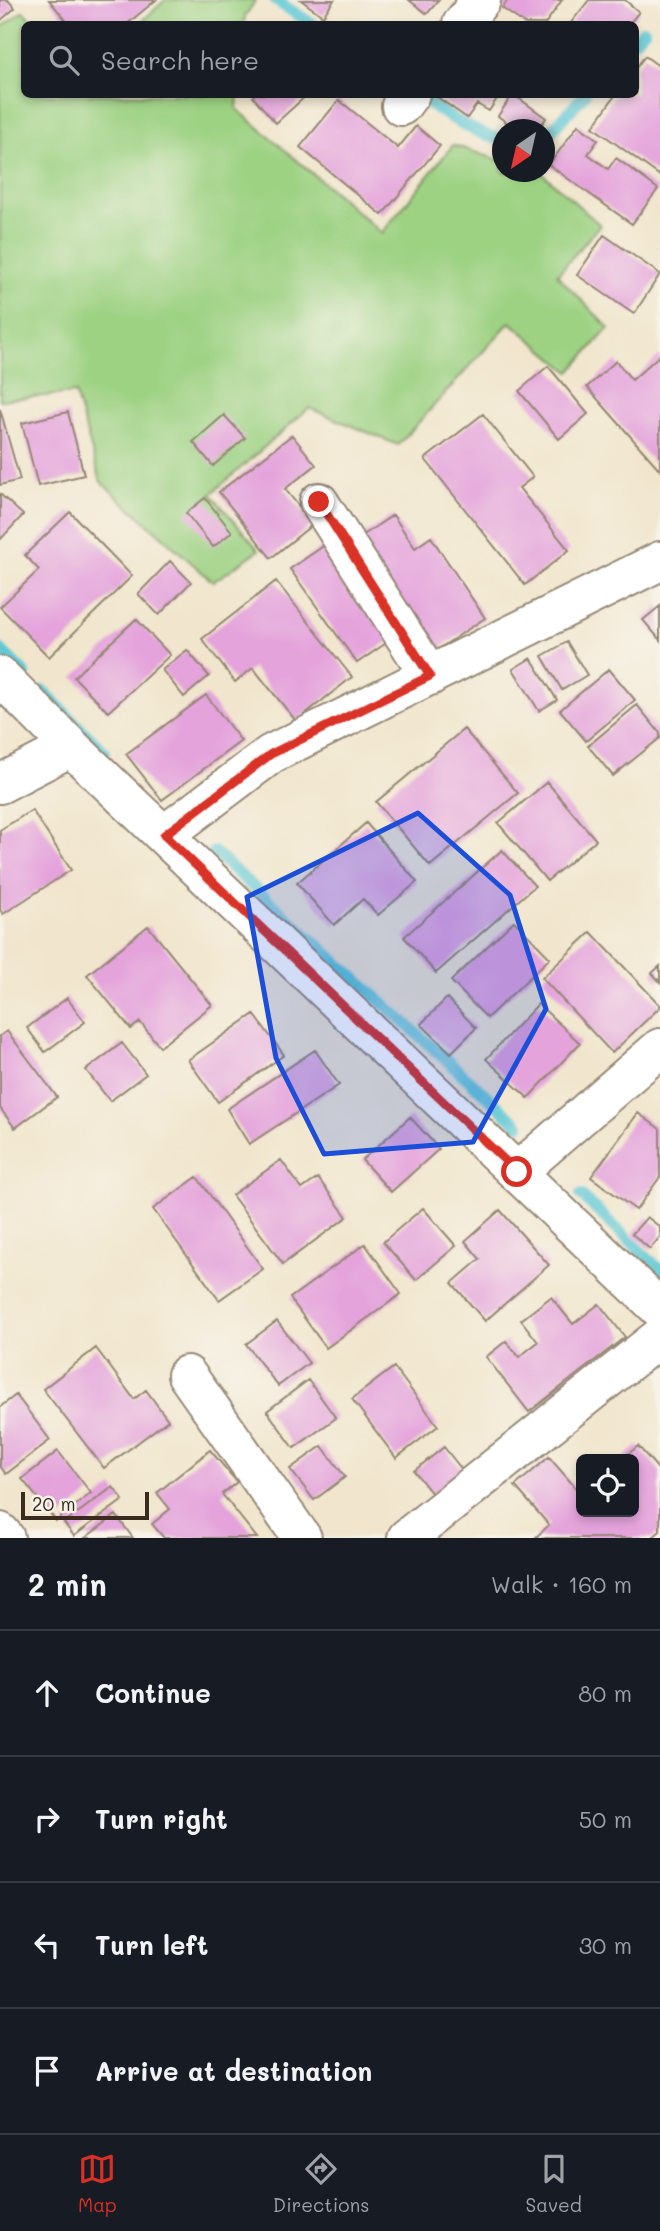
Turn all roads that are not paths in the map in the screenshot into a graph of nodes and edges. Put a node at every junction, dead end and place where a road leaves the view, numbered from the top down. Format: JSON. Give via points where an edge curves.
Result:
{"nodes":[{"id":1,"x":481,"y":0,"type":"edge"},
{"id":2,"x":464,"y":21,"type":"edge"},
{"id":3,"x":319,"y":502,"type":"dead end"},
{"id":4,"x":660,"y":561,"type":"edge"},
{"id":5,"x":0,"y":676,"type":"edge"},
{"id":6,"x":430,"y":676,"type":"junction"},
{"id":7,"x":71,"y":747,"type":"junction"},
{"id":8,"x":0,"y":784,"type":"edge"},
{"id":9,"x":164,"y":835,"type":"junction"},
{"id":10,"x":660,"y":1048,"type":"edge"},
{"id":11,"x":517,"y":1172,"type":"junction"},
{"id":12,"x":660,"y":1309,"type":"edge"},
{"id":13,"x":660,"y":1337,"type":"edge"},
{"id":14,"x":187,"y":1375,"type":"dead end"},
{"id":15,"x":0,"y":1532,"type":"edge"},
{"id":16,"x":5,"y":1538,"type":"edge"},
{"id":17,"x":302,"y":1538,"type":"edge"},
{"id":18,"x":407,"y":1538,"type":"edge"}],
"edges":[{"from":1,"to":2,"type":"street"},
{"from":3,"to":6,"type":"street"},
{"from":4,"to":6,"type":"street"},
{"from":5,"to":7,"type":"street"},
{"from":6,"to":9,"type":"street","via":[[271,754]]},
{"from":7,"to":8,"type":"street"},
{"from":7,"to":9,"type":"street"},
{"from":9,"to":11,"type":"street"},
{"from":10,"to":11,"type":"street"},
{"from":11,"to":12,"type":"street"},
{"from":13,"to":18,"type":"street"},
{"from":14,"to":17,"type":"street"},
{"from":15,"to":16,"type":"street"}]}
